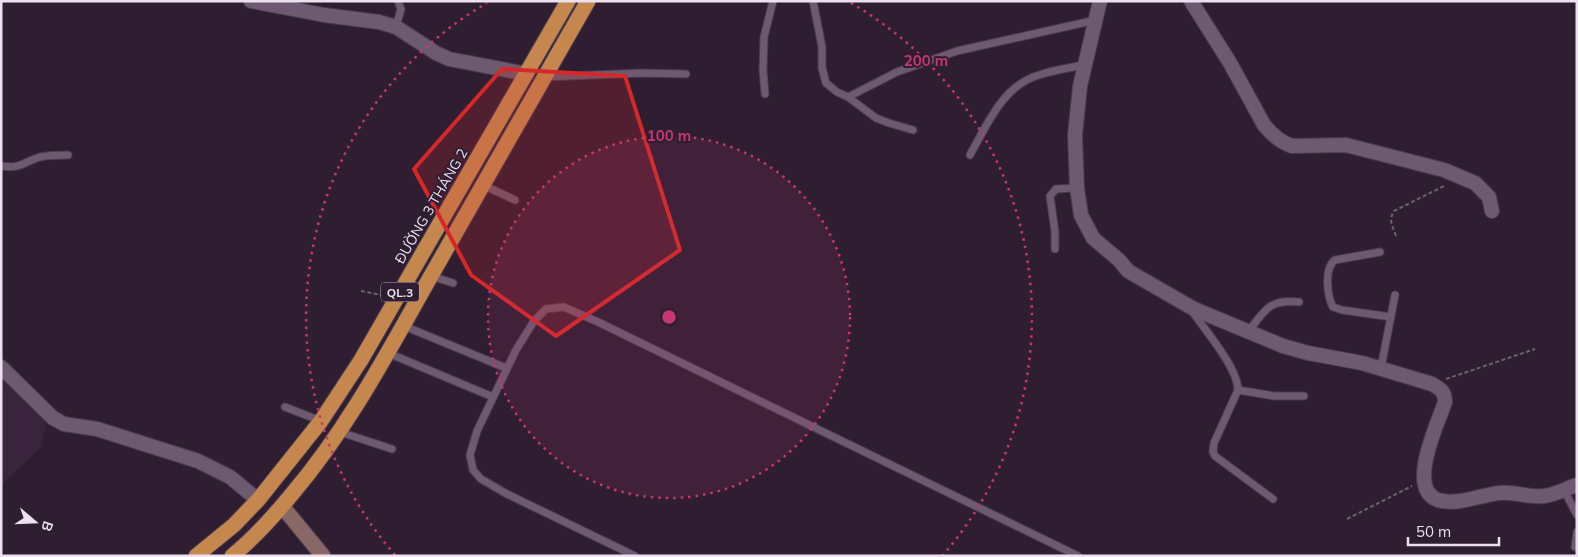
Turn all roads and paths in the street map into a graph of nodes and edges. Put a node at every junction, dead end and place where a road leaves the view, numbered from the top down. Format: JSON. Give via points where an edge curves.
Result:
{"nodes":[{"id":1,"x":251,"y":1,"type":"edge"},
{"id":2,"x":398,"y":1,"type":"edge"},
{"id":3,"x":568,"y":1,"type":"edge"},
{"id":4,"x":588,"y":1,"type":"edge"},
{"id":5,"x":773,"y":1,"type":"edge"},
{"id":6,"x":813,"y":1,"type":"edge"},
{"id":7,"x":1100,"y":1,"type":"edge"},
{"id":8,"x":1191,"y":1,"type":"edge"},
{"id":9,"x":1096,"y":20,"type":"junction"},
{"id":10,"x":396,"y":27,"type":"junction"},
{"id":11,"x":1084,"y":66,"type":"junction"},
{"id":12,"x":527,"y":74,"type":"junction"},
{"id":13,"x":686,"y":74,"type":"dead end"},
{"id":14,"x":544,"y":77,"type":"junction"},
{"id":15,"x":765,"y":94,"type":"dead end"},
{"id":16,"x":848,"y":98,"type":"junction"},
{"id":17,"x":913,"y":130,"type":"dead end"},
{"id":18,"x":970,"y":155,"type":"dead end"},
{"id":19,"x":68,"y":156,"type":"dead end"},
{"id":20,"x":1,"y":166,"type":"edge"},
{"id":21,"x":1456,"y":174,"type":"junction"},
{"id":22,"x":483,"y":185,"type":"junction"},
{"id":23,"x":1077,"y":188,"type":"junction"},
{"id":24,"x":515,"y":200,"type":"dead end"},
{"id":25,"x":1492,"y":211,"type":"dead end"},
{"id":26,"x":1396,"y":236,"type":"dead end"},
{"id":27,"x":1055,"y":249,"type":"dead end"},
{"id":28,"x":1380,"y":252,"type":"dead end"},
{"id":29,"x":431,"y":276,"type":"junction"},
{"id":30,"x":453,"y":283,"type":"dead end"},
{"id":31,"x":361,"y":291,"type":"dead end"},
{"id":32,"x":1395,"y":295,"type":"dead end"},
{"id":33,"x":396,"y":298,"type":"junction"},
{"id":34,"x":1299,"y":302,"type":"dead end"},
{"id":35,"x":1189,"y":307,"type":"junction"},
{"id":36,"x":1391,"y":317,"type":"junction"},
{"id":37,"x":404,"y":326,"type":"junction"},
{"id":38,"x":1248,"y":332,"type":"junction"},
{"id":39,"x":1535,"y":349,"type":"dead end"},
{"id":40,"x":388,"y":353,"type":"junction"},
{"id":41,"x":1,"y":367,"type":"edge"},
{"id":42,"x":506,"y":368,"type":"junction"},
{"id":43,"x":1381,"y":368,"type":"junction"},
{"id":44,"x":1432,"y":384,"type":"junction"},
{"id":45,"x":1238,"y":390,"type":"junction"},
{"id":46,"x":1304,"y":396,"type":"dead end"},
{"id":47,"x":493,"y":397,"type":"junction"},
{"id":48,"x":285,"y":407,"type":"dead end"},
{"id":49,"x":321,"y":421,"type":"junction"},
{"id":50,"x":340,"y":432,"type":"junction"},
{"id":51,"x":392,"y":450,"type":"dead end"},
{"id":52,"x":1423,"y":480,"type":"junction"},
{"id":53,"x":1570,"y":487,"type":"edge"},
{"id":54,"x":1273,"y":499,"type":"dead end"},
{"id":55,"x":258,"y":500,"type":"junction"},
{"id":56,"x":282,"y":506,"type":"junction"},
{"id":57,"x":1577,"y":515,"type":"edge"},
{"id":58,"x":270,"y":519,"type":"junction"},
{"id":59,"x":1348,"y":519,"type":"dead end"},
{"id":60,"x":1577,"y":532,"type":"edge"},
{"id":61,"x":1575,"y":546,"type":"dead end"},
{"id":62,"x":196,"y":556,"type":"edge"},
{"id":63,"x":232,"y":556,"type":"edge"},
{"id":64,"x":323,"y":556,"type":"edge"},
{"id":65,"x":635,"y":556,"type":"edge"},
{"id":66,"x":1078,"y":556,"type":"edge"}],
"edges":[{"from":1,"to":10,"type":"street"},
{"from":2,"to":10,"type":"lane","via":[[401,9]]},
{"from":3,"to":12,"type":"highway","name":"ĐƯỜNG 3 THÁNG 2","number":"QL.3"},
{"from":4,"to":14,"type":"highway","number":"QL.3"},
{"from":5,"to":15,"type":"lane","via":[[764,37]]},
{"from":6,"to":16,"type":"lane","via":[[826,83]]},
{"from":7,"to":9,"type":"street"},
{"from":8,"to":21,"type":"street","via":[[1264,125],[1284,143],[1292,146],[1346,145]]},
{"from":9,"to":11,"type":"street"},
{"from":9,"to":16,"type":"lane","via":[[957,52],[898,72]]},
{"from":10,"to":12,"type":"street","via":[[449,60]]},
{"from":11,"to":18,"type":"lane","via":[[1037,75],[1011,90]]},
{"from":11,"to":23,"type":"street","via":[[1075,135]]},
{"from":12,"to":33,"type":"highway","name":"ĐƯỜNG 3 THÁNG 2","number":"QL.3"},
{"from":13,"to":14,"type":"lane"},
{"from":14,"to":22,"type":"highway","number":"QL.3"},
{"from":16,"to":17,"type":"lane","via":[[876,118]]},
{"from":19,"to":20,"type":"lane","via":[[55,154],[24,165]]},
{"from":21,"to":25,"type":"street","via":[[1484,190]]},
{"from":21,"to":26,"type":"path","via":[[1443,188],[1394,211],[1390,216]]},
{"from":22,"to":24,"type":"lane"},
{"from":22,"to":29,"type":"highway","number":"QL.3"},
{"from":23,"to":27,"type":"lane","via":[[1056,189],[1050,196]]},
{"from":23,"to":35,"type":"street","via":[[1081,215],[1093,238],[1128,271]]},
{"from":28,"to":36,"type":"lane","via":[[1330,263],[1327,271],[1330,302],[1342,310]]},
{"from":29,"to":30,"type":"lane"},
{"from":29,"to":37,"type":"highway","number":"QL.3"},
{"from":31,"to":33,"type":"path"},
{"from":32,"to":36,"type":"lane"},
{"from":33,"to":49,"type":"highway","name":"ĐƯỜNG 3 THÁNG 2","number":"QL.3"},
{"from":34,"to":38,"type":"lane","via":[[1284,300],[1272,305]]},
{"from":35,"to":38,"type":"street"},
{"from":35,"to":45,"type":"lane","via":[[1236,377]]},
{"from":36,"to":43,"type":"lane"},
{"from":37,"to":40,"type":"highway","number":"QL.3"},
{"from":37,"to":42,"type":"lane"},
{"from":38,"to":43,"type":"street","via":[[1282,346]]},
{"from":39,"to":44,"type":"path"},
{"from":40,"to":47,"type":"lane"},
{"from":40,"to":50,"type":"highway","number":"QL.3"},
{"from":41,"to":55,"type":"street","via":[[53,418],[64,424],[97,429],[198,461],[230,477]]},
{"from":42,"to":47,"type":"lane"},
{"from":42,"to":66,"type":"lane","via":[[540,315],[546,309],[564,308]]},
{"from":43,"to":44,"type":"street"},
{"from":44,"to":52,"type":"street","via":[[1444,392],[1445,402],[1424,465]]},
{"from":45,"to":46,"type":"lane"},
{"from":45,"to":54,"type":"lane","via":[[1213,452]]},
{"from":47,"to":65,"type":"lane","via":[[477,431],[470,456],[473,470],[481,479]]},
{"from":48,"to":49,"type":"lane"},
{"from":49,"to":55,"type":"highway","name":"ĐƯỜNG 3 THÁNG 2","number":"QL.3"},
{"from":50,"to":51,"type":"lane"},
{"from":50,"to":56,"type":"highway","number":"QL.3"},
{"from":52,"to":53,"type":"street","via":[[1432,496],[1455,501],[1512,492],[1544,496]]},
{"from":52,"to":59,"type":"path"},
{"from":53,"to":57,"type":"lane"},
{"from":55,"to":58,"type":"highway"},
{"from":55,"to":62,"type":"highway","name":"ĐƯỜNG 3 THÁNG 2","number":"QL.3"},
{"from":56,"to":58,"type":"highway","number":"QL.3"},
{"from":56,"to":64,"type":"street"},
{"from":58,"to":63,"type":"highway","number":"QL.3"},
{"from":60,"to":61,"type":"lane"}]}
